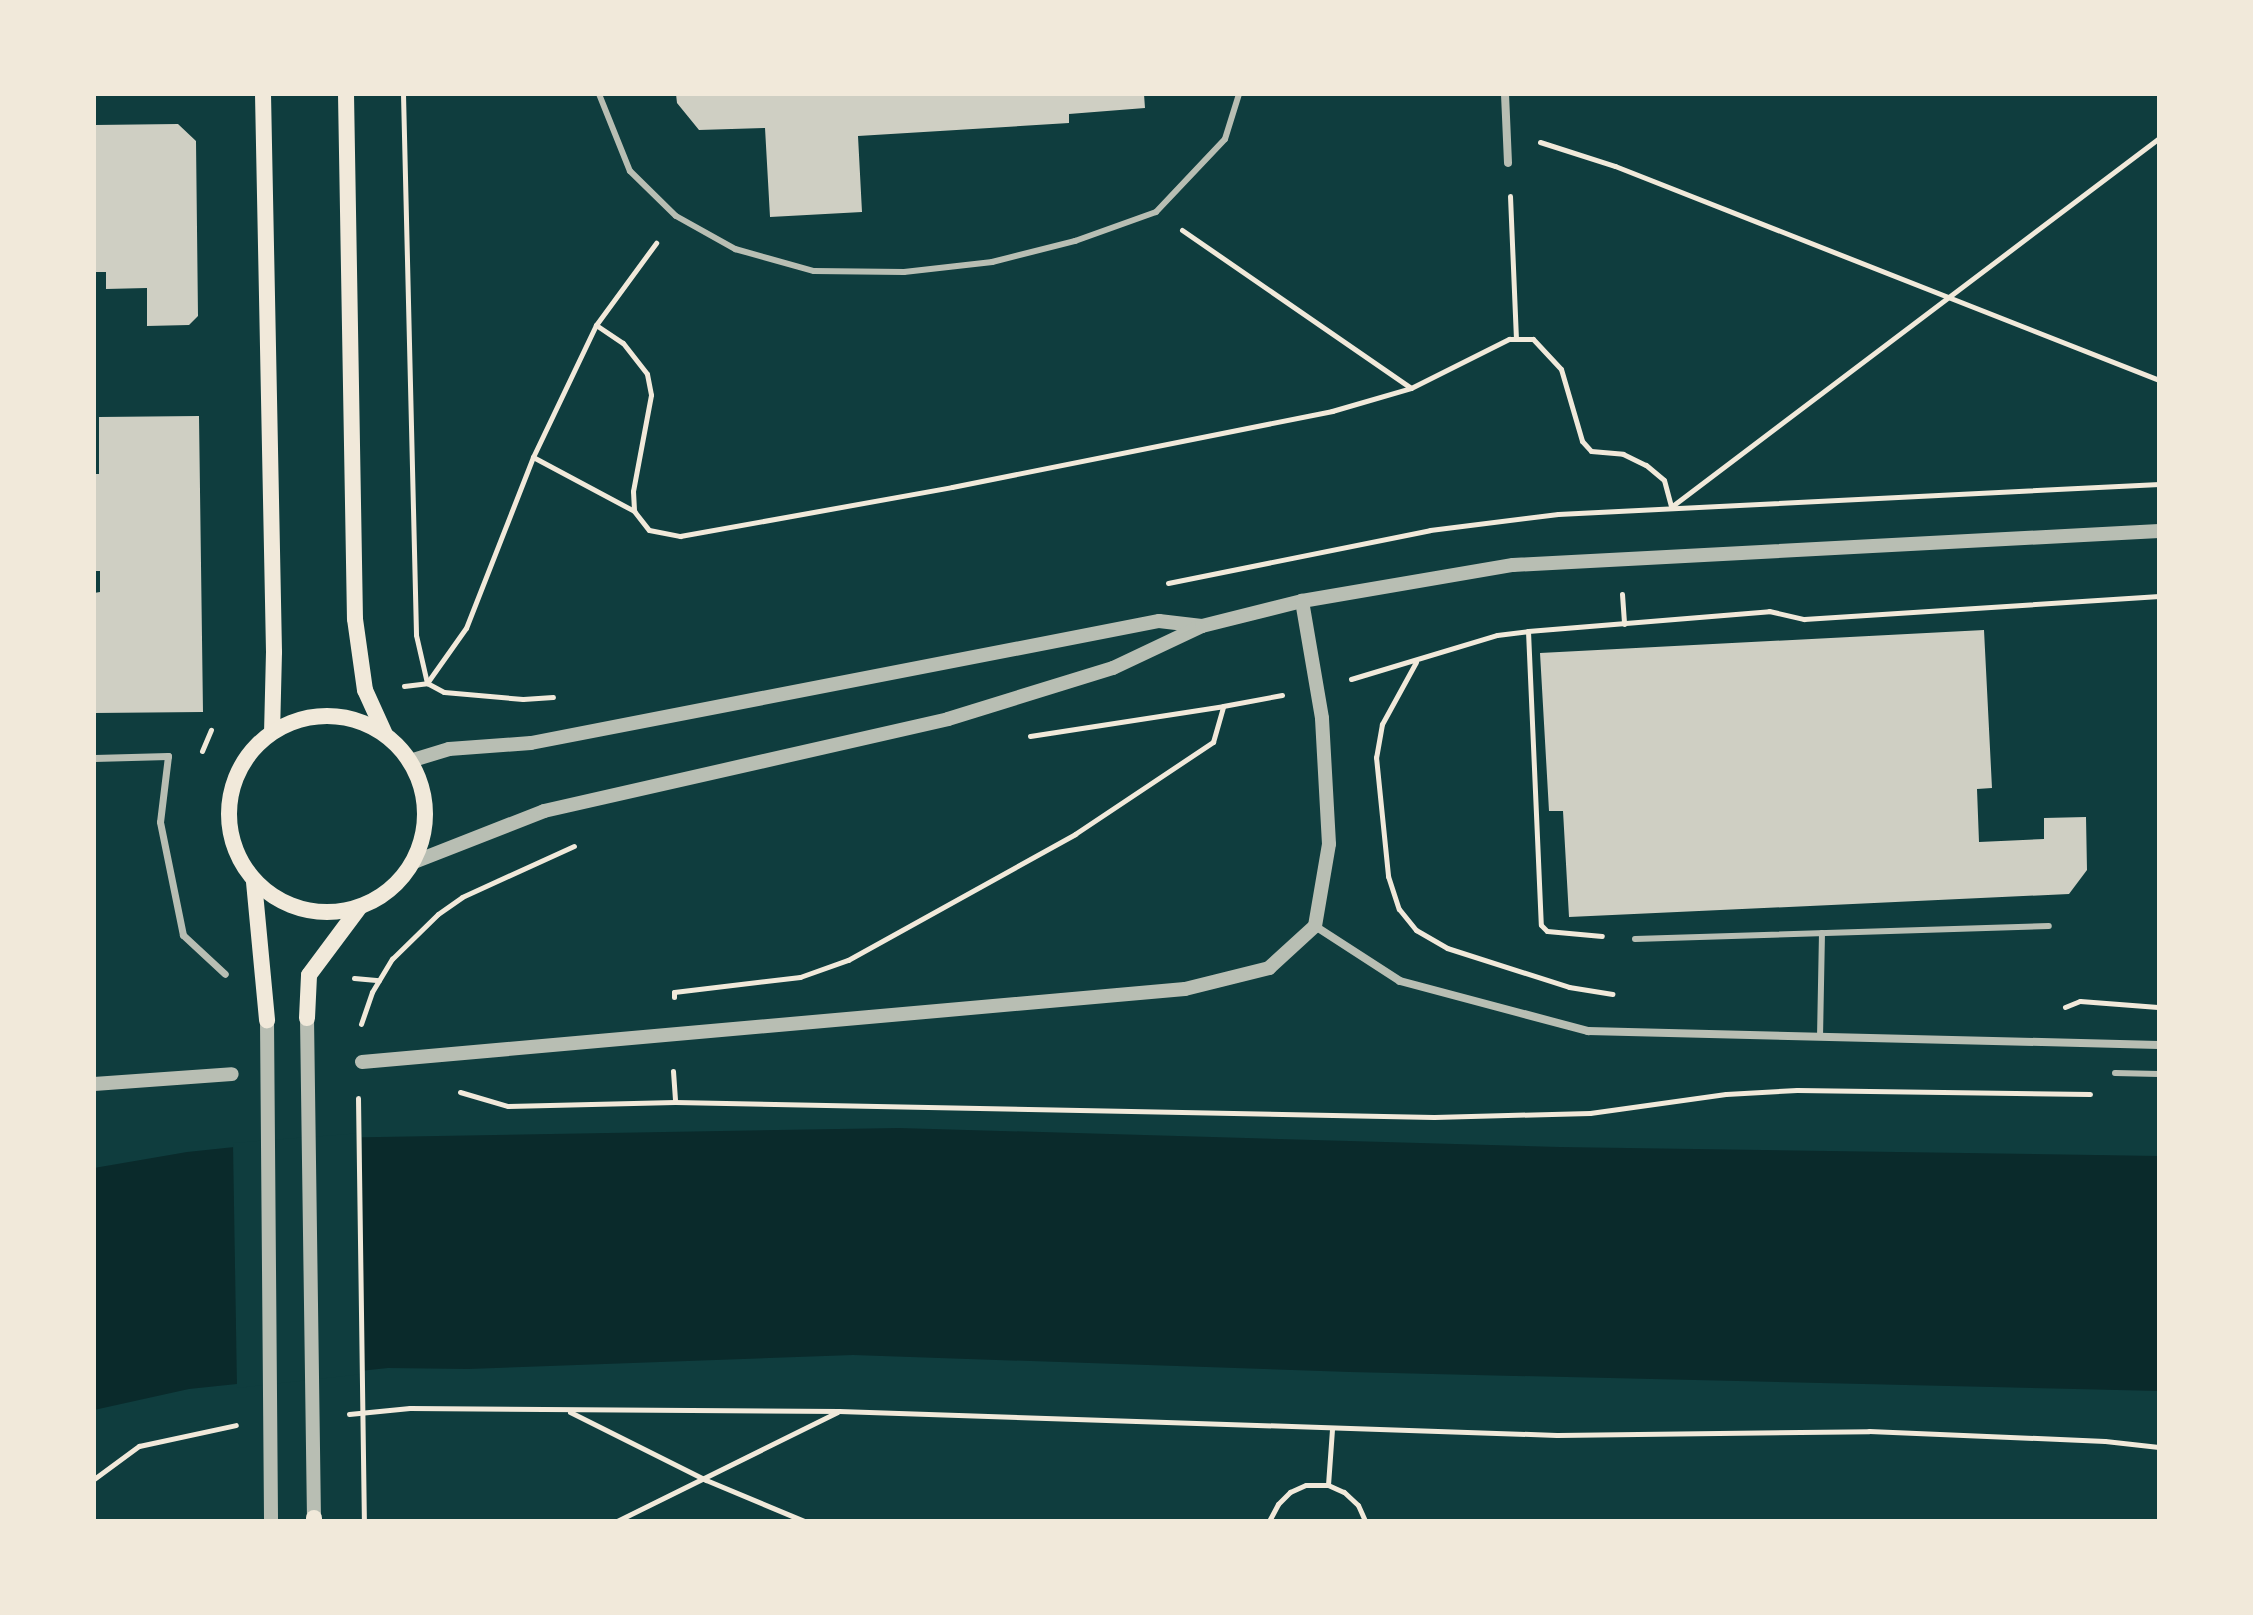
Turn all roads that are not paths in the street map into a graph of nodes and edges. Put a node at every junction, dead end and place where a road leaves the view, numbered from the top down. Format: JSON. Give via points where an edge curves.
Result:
{"nodes":[{"id":1,"x":263,"y":94,"type":"edge"},
{"id":2,"x":346,"y":94,"type":"edge"},
{"id":3,"x":599,"y":94,"type":"edge"},
{"id":4,"x":1239,"y":94,"type":"edge"},
{"id":5,"x":1505,"y":94,"type":"edge"},
{"id":6,"x":1508,"y":163,"type":"road end"},
{"id":7,"x":2159,"y":531,"type":"edge"},
{"id":8,"x":1302,"y":601,"type":"junction"},
{"id":9,"x":1202,"y":626,"type":"junction"},
{"id":10,"x":272,"y":732,"type":"junction"},
{"id":11,"x":385,"y":734,"type":"junction"},
{"id":12,"x":94,"y":758,"type":"edge"},
{"id":13,"x":410,"y":761,"type":"junction"},
{"id":14,"x":414,"y":862,"type":"junction"},
{"id":15,"x":254,"y":882,"type":"junction"},
{"id":16,"x":359,"y":908,"type":"junction"},
{"id":17,"x":1315,"y":926,"type":"junction"},
{"id":18,"x":2049,"y":926,"type":"dead end"},
{"id":19,"x":1822,"y":933,"type":"junction"},
{"id":20,"x":1635,"y":939,"type":"road end"},
{"id":21,"x":225,"y":974,"type":"dead end"},
{"id":22,"x":307,"y":1018,"type":"joint"},
{"id":23,"x":267,"y":1020,"type":"joint"},
{"id":24,"x":1820,"y":1037,"type":"junction"},
{"id":25,"x":2159,"y":1045,"type":"edge"},
{"id":26,"x":362,"y":1062,"type":"dead end"},
{"id":27,"x":2115,"y":1073,"type":"dead end"},
{"id":28,"x":232,"y":1074,"type":"dead end"},
{"id":29,"x":2159,"y":1074,"type":"edge"},
{"id":30,"x":94,"y":1084,"type":"edge"},
{"id":31,"x":314,"y":1520,"type":"edge"},
{"id":32,"x":271,"y":1521,"type":"edge"}],
"edges":[{"from":1,"to":10,"type":"main road"},
{"from":2,"to":11,"type":"main road","via":[[355,619],[365,690]]},
{"from":3,"to":4,"type":"lane","via":[[630,171],[676,216],[735,249],[814,271],[904,272],[992,262],[1075,241],[1156,212],[1225,139]]},
{"from":5,"to":6,"type":"street"},
{"from":7,"to":8,"type":"street","via":[[1513,565]]},
{"from":8,"to":9,"type":"street"},
{"from":8,"to":17,"type":"street","via":[[1322,718],[1329,844]]},
{"from":9,"to":13,"type":"street","via":[[1159,621],[531,743],[449,749]]},
{"from":9,"to":14,"type":"street","via":[[1113,668],[948,719],[544,811]]},
{"from":10,"to":11,"type":"main road","via":[[293,721],[341,716]]},
{"from":10,"to":15,"type":"main road","via":[[247,756],[230,798],[235,853]]},
{"from":11,"to":13,"type":"main road"},
{"from":12,"to":21,"type":"street","via":[[168,756],[160,822],[183,935]]},
{"from":13,"to":14,"type":"main road","via":[[426,811]]},
{"from":14,"to":16,"type":"main road","via":[[381,897]]},
{"from":15,"to":16,"type":"main road","via":[[277,900],[303,910]]},
{"from":15,"to":23,"type":"main road"},
{"from":16,"to":22,"type":"main road","via":[[309,975]]},
{"from":17,"to":24,"type":"street","via":[[1400,981],[1588,1031]]},
{"from":17,"to":26,"type":"street","via":[[1269,968],[1185,989]]},
{"from":18,"to":19,"type":"lane"},
{"from":19,"to":20,"type":"lane"},
{"from":19,"to":24,"type":"lane"},
{"from":22,"to":31,"type":"street"},
{"from":23,"to":32,"type":"street"},
{"from":24,"to":25,"type":"street"},
{"from":27,"to":29,"type":"lane"},
{"from":28,"to":30,"type":"street"}]}
